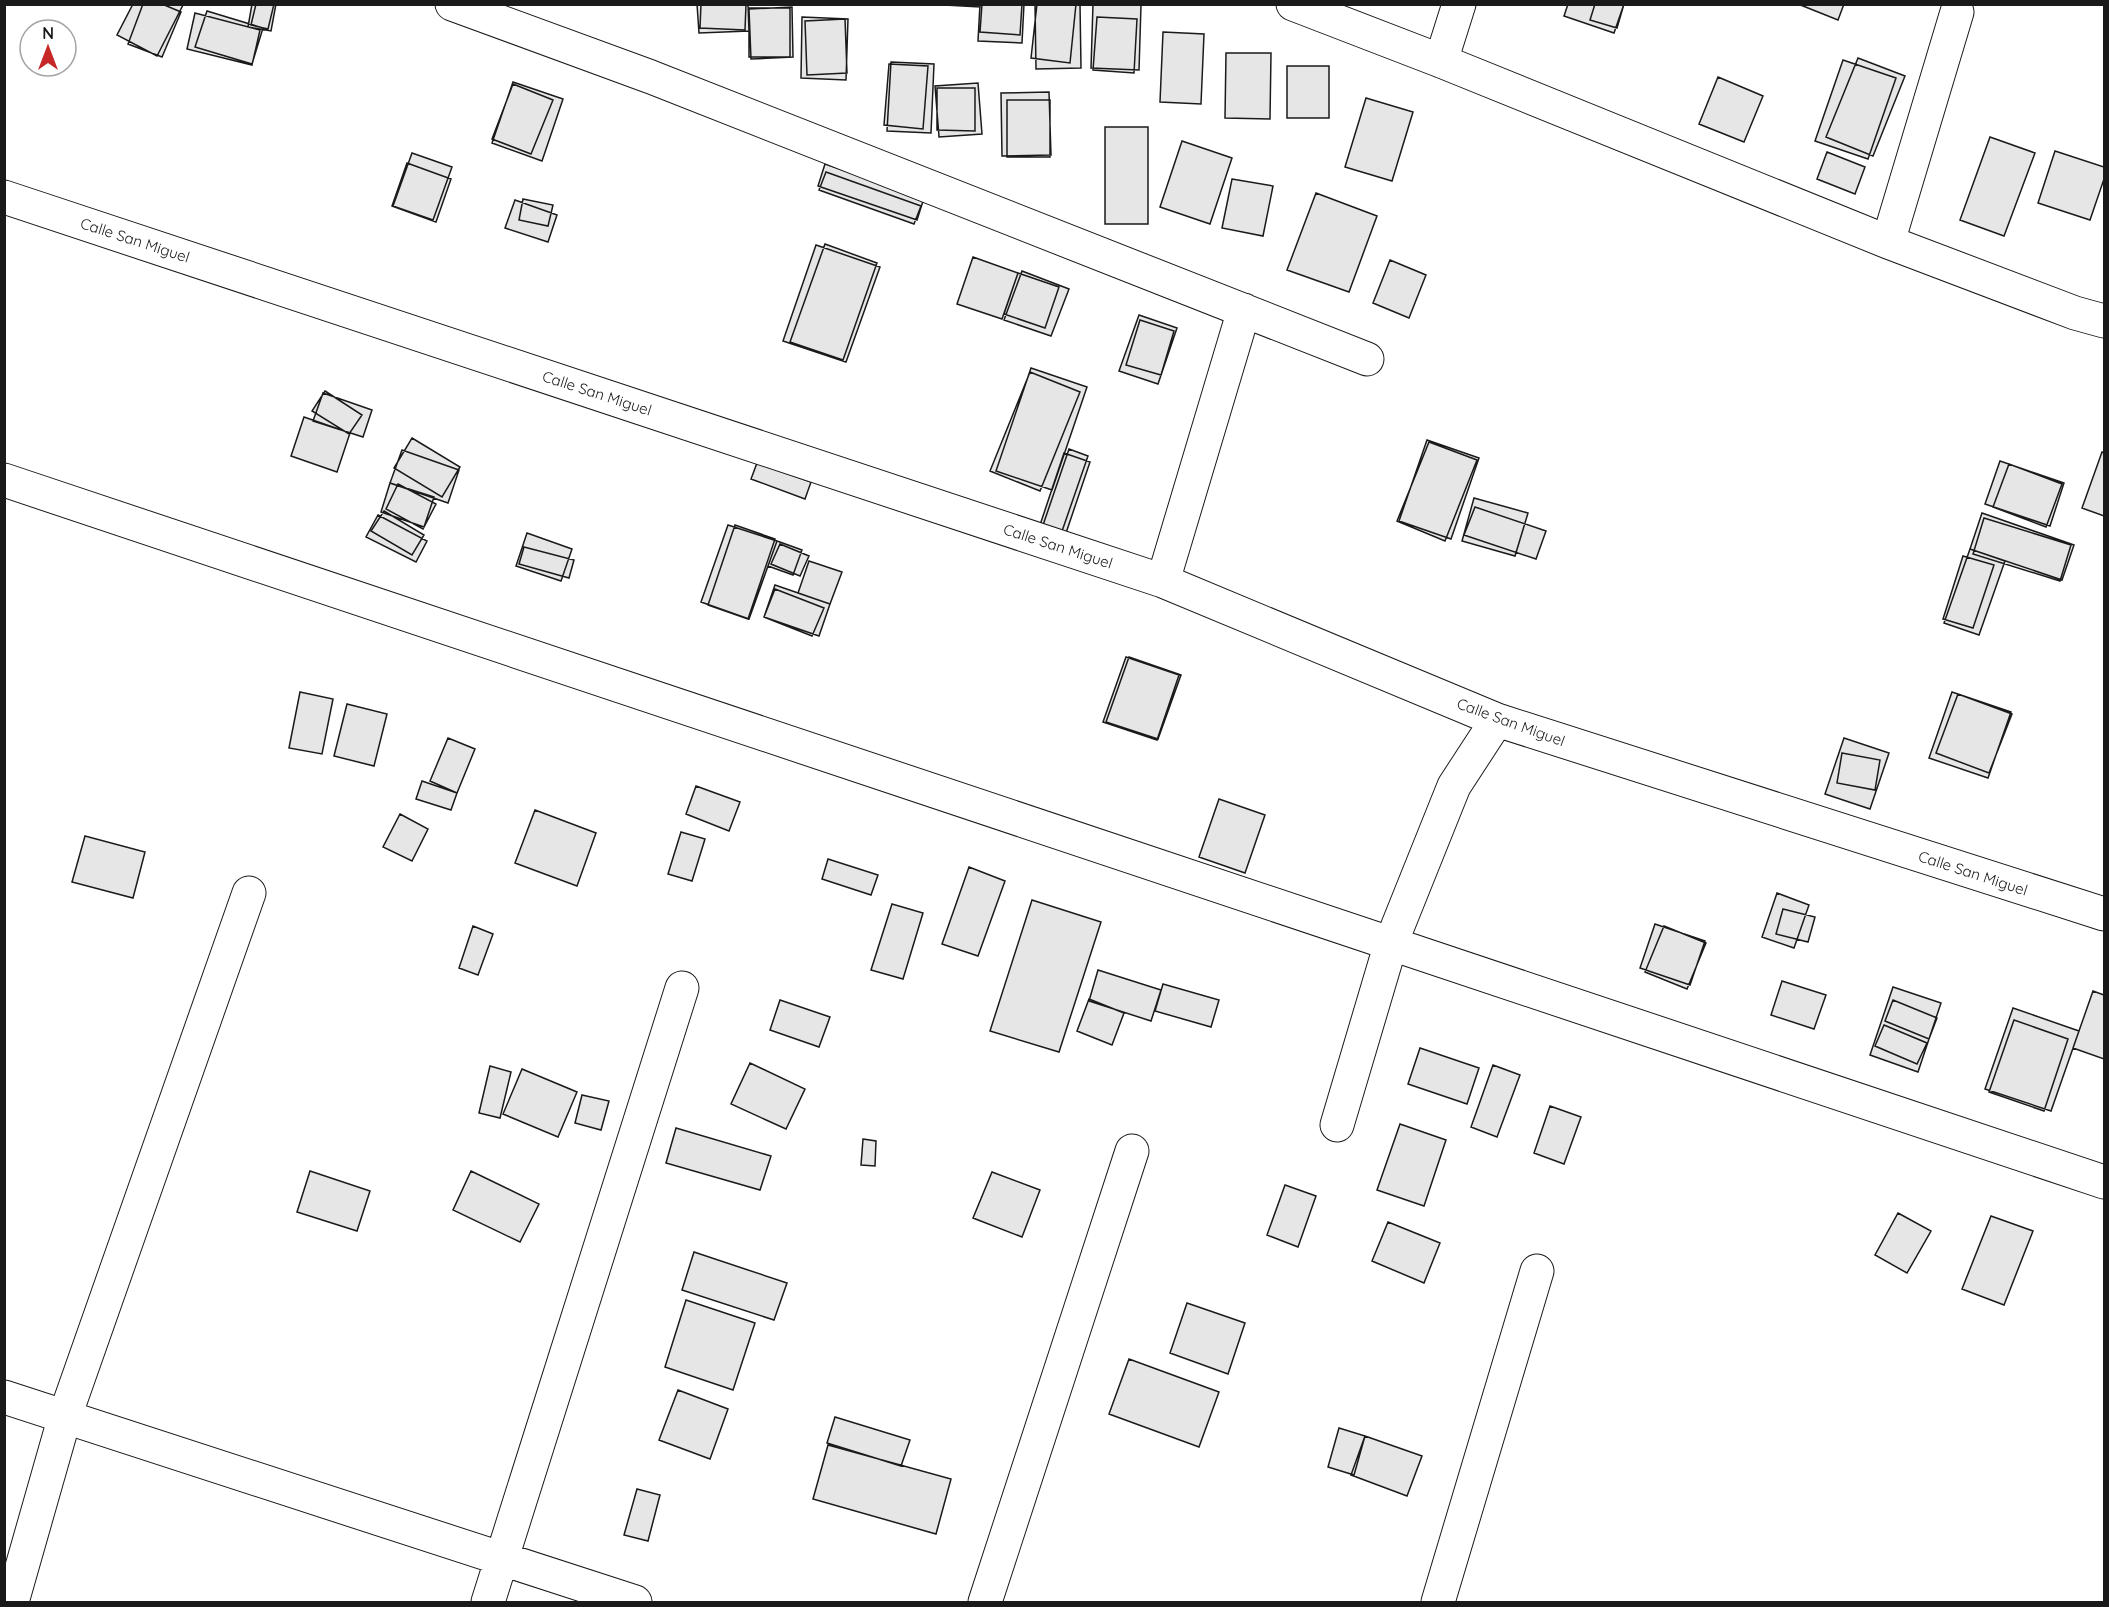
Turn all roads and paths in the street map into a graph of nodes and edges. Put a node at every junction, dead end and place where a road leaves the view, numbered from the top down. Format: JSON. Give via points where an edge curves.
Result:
{"nodes":[{"id":1,"x":452,"y":4,"type":"edge"},
{"id":2,"x":1293,"y":4,"type":"edge"},
{"id":3,"x":1459,"y":4,"type":"edge"},
{"id":4,"x":1957,"y":12,"type":"dead end"},
{"id":5,"x":1441,"y":60,"type":"junction"},
{"id":6,"x":4,"y":197,"type":"edge"},
{"id":7,"x":1888,"y":242,"type":"junction"},
{"id":8,"x":1244,"y":310,"type":"junction"},
{"id":9,"x":2104,"y":321,"type":"edge"},
{"id":10,"x":1367,"y":359,"type":"dead end"},
{"id":11,"x":4,"y":480,"type":"edge"},
{"id":12,"x":1163,"y":581,"type":"junction"},
{"id":13,"x":1497,"y":720,"type":"junction"},
{"id":14,"x":249,"y":893,"type":"dead end"},
{"id":15,"x":2104,"y":914,"type":"edge"},
{"id":16,"x":1392,"y":943,"type":"junction"},
{"id":17,"x":682,"y":988,"type":"dead end"},
{"id":18,"x":1337,"y":1125,"type":"dead end"},
{"id":19,"x":1132,"y":1151,"type":"dead end"},
{"id":20,"x":2104,"y":1182,"type":"edge"},
{"id":21,"x":1537,"y":1271,"type":"dead end"},
{"id":22,"x":4,"y":1397,"type":"edge"},
{"id":23,"x":65,"y":1416,"type":"junction"},
{"id":24,"x":502,"y":1559,"type":"junction"},
{"id":25,"x":12,"y":1602,"type":"edge"},
{"id":26,"x":489,"y":1602,"type":"edge"},
{"id":27,"x":635,"y":1602,"type":"edge"},
{"id":28,"x":984,"y":1602,"type":"edge"},
{"id":29,"x":1438,"y":1602,"type":"edge"}],
"edges":[{"from":1,"to":8,"type":"street","via":[[651,77]]},
{"from":2,"to":5,"type":"street"},
{"from":3,"to":5,"type":"street"},
{"from":4,"to":7,"type":"street"},
{"from":5,"to":7,"type":"street"},
{"from":6,"to":12,"type":"street","name":"Calle San Miguel"},
{"from":7,"to":9,"type":"street"},
{"from":8,"to":10,"type":"street"},
{"from":8,"to":12,"type":"street"},
{"from":11,"to":16,"type":"street"},
{"from":12,"to":13,"type":"street","name":"Calle San Miguel"},
{"from":13,"to":15,"type":"street","name":"Calle San Miguel"},
{"from":13,"to":16,"type":"street","via":[[1454,786]]},
{"from":14,"to":23,"type":"street"},
{"from":16,"to":18,"type":"street"},
{"from":16,"to":20,"type":"street"},
{"from":17,"to":24,"type":"street"},
{"from":19,"to":28,"type":"street"},
{"from":21,"to":29,"type":"street"},
{"from":22,"to":23,"type":"street"},
{"from":23,"to":24,"type":"street"},
{"from":23,"to":25,"type":"street"},
{"from":24,"to":26,"type":"street"},
{"from":24,"to":27,"type":"street"}]}
